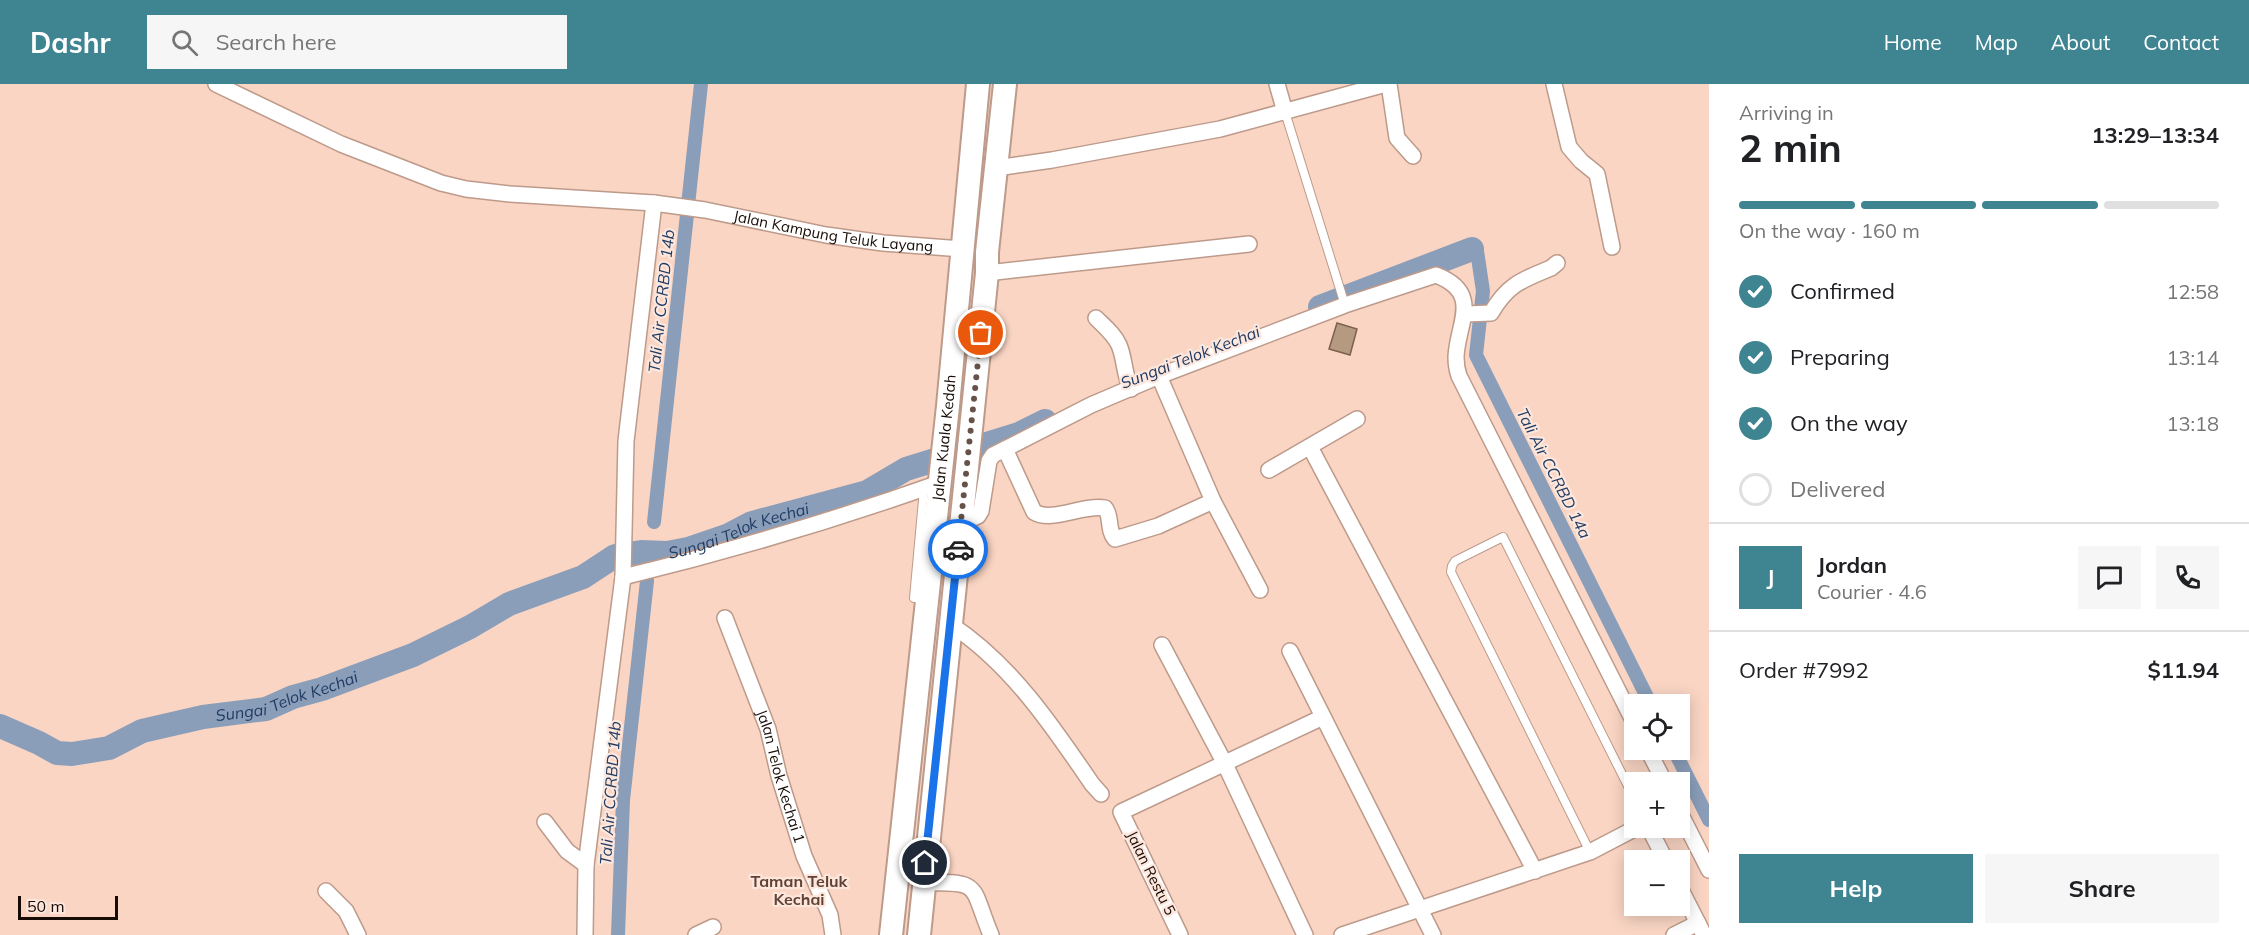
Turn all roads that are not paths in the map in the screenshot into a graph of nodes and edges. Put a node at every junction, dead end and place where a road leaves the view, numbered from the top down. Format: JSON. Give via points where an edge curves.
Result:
{"nodes":[{"id":1,"x":216,"y":84,"type":"edge"},
{"id":2,"x":978,"y":84,"type":"edge"},
{"id":3,"x":1005,"y":84,"type":"edge"},
{"id":4,"x":1277,"y":84,"type":"edge"},
{"id":5,"x":1388,"y":84,"type":"edge"},
{"id":6,"x":1554,"y":84,"type":"edge"},
{"id":7,"x":1285,"y":112,"type":"junction"},
{"id":8,"x":1413,"y":156,"type":"dead end"},
{"id":9,"x":996,"y":168,"type":"junction"},
{"id":10,"x":659,"y":203,"type":"junction"},
{"id":11,"x":1249,"y":244,"type":"dead end"},
{"id":12,"x":1612,"y":247,"type":"dead end"},
{"id":13,"x":962,"y":249,"type":"junction"},
{"id":14,"x":1557,"y":263,"type":"dead end"},
{"id":15,"x":987,"y":273,"type":"junction"},
{"id":16,"x":1345,"y":304,"type":"junction"},
{"id":17,"x":1467,"y":314,"type":"junction"},
{"id":18,"x":1096,"y":318,"type":"dead end"},
{"id":19,"x":1159,"y":376,"type":"junction"},
{"id":20,"x":1128,"y":382,"type":"junction"},
{"id":21,"x":1358,"y":420,"type":"dead end"},
{"id":22,"x":1310,"y":447,"type":"junction"},
{"id":23,"x":1005,"y":449,"type":"junction"},
{"id":24,"x":1269,"y":470,"type":"dead end"},
{"id":25,"x":934,"y":484,"type":"junction"},
{"id":26,"x":1213,"y":501,"type":"junction"},
{"id":27,"x":960,"y":524,"type":"junction"},
{"id":28,"x":623,"y":570,"type":"junction"},
{"id":29,"x":1260,"y":590,"type":"dead end"},
{"id":30,"x":725,"y":618,"type":"dead end"},
{"id":31,"x":950,"y":624,"type":"junction"},
{"id":32,"x":1162,"y":645,"type":"dead end"},
{"id":33,"x":1290,"y":651,"type":"dead end"},
{"id":34,"x":1624,"y":702,"type":"edge"},
{"id":35,"x":1323,"y":717,"type":"junction"},
{"id":36,"x":1224,"y":762,"type":"junction"},
{"id":37,"x":1624,"y":778,"type":"edge"},
{"id":38,"x":1101,"y":794,"type":"dead end"},
{"id":39,"x":545,"y":822,"type":"dead end"},
{"id":40,"x":1690,"y":833,"type":"edge"},
{"id":41,"x":1624,"y":834,"type":"edge"},
{"id":42,"x":1590,"y":852,"type":"junction"},
{"id":43,"x":586,"y":865,"type":"junction"},
{"id":44,"x":1709,"y":870,"type":"edge"},
{"id":45,"x":1535,"y":871,"type":"junction"},
{"id":46,"x":923,"y":883,"type":"junction"},
{"id":47,"x":326,"y":891,"type":"dead end"},
{"id":48,"x":1690,"y":908,"type":"edge"},
{"id":49,"x":1419,"y":909,"type":"junction"},
{"id":50,"x":713,"y":927,"type":"dead end"},
{"id":51,"x":1701,"y":929,"type":"edge"},
{"id":52,"x":358,"y":935,"type":"edge"},
{"id":53,"x":585,"y":935,"type":"edge"},
{"id":54,"x":696,"y":935,"type":"edge"},
{"id":55,"x":833,"y":935,"type":"edge"},
{"id":56,"x":891,"y":935,"type":"edge"},
{"id":57,"x":919,"y":935,"type":"edge"},
{"id":58,"x":991,"y":935,"type":"edge"},
{"id":59,"x":1180,"y":935,"type":"edge"},
{"id":60,"x":1305,"y":935,"type":"edge"},
{"id":61,"x":1342,"y":935,"type":"edge"},
{"id":62,"x":1433,"y":935,"type":"edge"},
{"id":63,"x":1674,"y":935,"type":"edge"}],
"edges":[{"from":1,"to":10,"type":"street","name":"Jalan Kampung Teluk Layang","via":[[342,144],[441,183],[510,194]]},
{"from":2,"to":13,"type":"main road","name":"Jalan Kuala Kedah"},
{"from":3,"to":9,"type":"main road","name":"Jalan Kuala Kedah"},
{"from":4,"to":7,"type":"street"},
{"from":5,"to":7,"type":"street"},
{"from":5,"to":8,"type":"street","via":[[1396,138]]},
{"from":6,"to":12,"type":"street","via":[[1569,147],[1594,169]]},
{"from":7,"to":9,"type":"street","via":[[1190,135]]},
{"from":7,"to":16,"type":"lane"},
{"from":9,"to":15,"type":"main road","name":"Jalan Kuala Kedah"},
{"from":10,"to":13,"type":"street","name":"Jalan Kampung Teluk Layang","via":[[826,235]]},
{"from":10,"to":28,"type":"street","via":[[626,441]]},
{"from":11,"to":15,"type":"street"},
{"from":13,"to":25,"type":"main road","name":"Jalan Kuala Kedah","via":[[948,406]]},
{"from":14,"to":17,"type":"street","via":[[1510,287],[1491,313]]},
{"from":15,"to":27,"type":"main road","name":"Jalan Kuala Kedah"},
{"from":16,"to":17,"type":"street","via":[[1436,275],[1458,290]]},
{"from":16,"to":19,"type":"street"},
{"from":17,"to":34,"type":"street","via":[[1456,355],[1459,376]]},
{"from":18,"to":20,"type":"street","via":[[1119,345]]},
{"from":19,"to":20,"type":"street"},
{"from":19,"to":26,"type":"street"},
{"from":20,"to":23,"type":"street"},
{"from":21,"to":22,"type":"street"},
{"from":22,"to":24,"type":"street"},
{"from":22,"to":45,"type":"street"},
{"from":23,"to":26,"type":"street","via":[[1034,512],[1043,517],[1105,508],[1115,539],[1158,526]]},
{"from":23,"to":27,"type":"street","via":[[988,461],[980,513]]},
{"from":25,"to":28,"type":"street","via":[[853,513]]},
{"from":25,"to":56,"type":"main road","name":"Jalan Kuala Kedah","via":[[927,599]]},
{"from":26,"to":29,"type":"street"},
{"from":27,"to":31,"type":"main road","name":"Jalan Kuala Kedah"},
{"from":28,"to":43,"type":"street"},
{"from":30,"to":55,"type":"street","name":"Jalan Telok Kechai 1","via":[[768,729],[804,856],[830,915]]},
{"from":31,"to":38,"type":"street","via":[[995,659],[1035,705]]},
{"from":31,"to":46,"type":"main road","name":"Jalan Kuala Kedah"},
{"from":32,"to":36,"type":"street"},
{"from":33,"to":35,"type":"street"},
{"from":35,"to":36,"type":"street"},
{"from":35,"to":49,"type":"street"},
{"from":36,"to":59,"type":"street","name":"Jalan Restu 5","via":[[1120,812]]},
{"from":36,"to":60,"type":"street"},
{"from":37,"to":42,"type":"lane","via":[[1503,537],[1455,561],[1451,572]]},
{"from":39,"to":43,"type":"street","via":[[567,851]]},
{"from":40,"to":44,"type":"street"},
{"from":41,"to":42,"type":"street"},
{"from":42,"to":45,"type":"street"},
{"from":43,"to":53,"type":"street"},
{"from":45,"to":49,"type":"street"},
{"from":46,"to":57,"type":"main road","name":"Jalan Kuala Kedah"},
{"from":46,"to":58,"type":"street","via":[[961,883],[970,887]]},
{"from":47,"to":52,"type":"street","via":[[346,911]]},
{"from":48,"to":51,"type":"street"},
{"from":49,"to":61,"type":"street"},
{"from":49,"to":62,"type":"street"},
{"from":50,"to":54,"type":"street"},
{"from":51,"to":63,"type":"street"}]}
